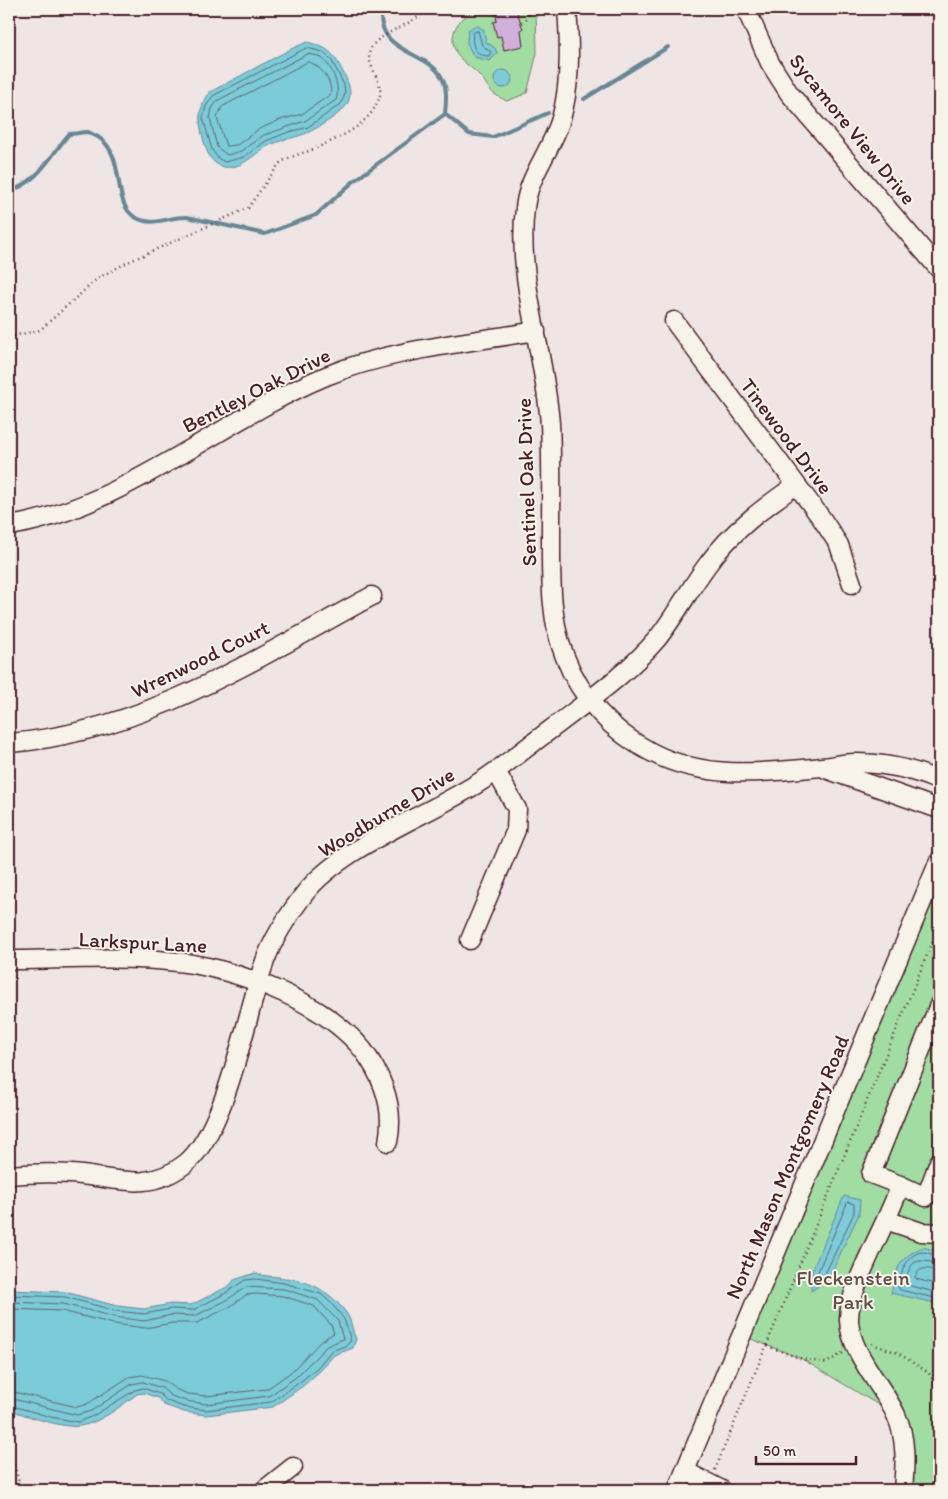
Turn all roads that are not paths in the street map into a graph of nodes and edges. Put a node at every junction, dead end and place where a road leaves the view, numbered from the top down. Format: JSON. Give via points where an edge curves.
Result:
{"nodes":[{"id":1,"x":567,"y":9,"type":"edge"},
{"id":2,"x":746,"y":9,"type":"edge"},
{"id":3,"x":939,"y":269,"type":"edge"},
{"id":4,"x":674,"y":321,"type":"dead end"},
{"id":5,"x":536,"y":331,"type":"junction"},
{"id":6,"x":796,"y":485,"type":"junction"},
{"id":7,"x":9,"y":526,"type":"edge"},
{"id":8,"x":852,"y":584,"type":"dead end"},
{"id":9,"x":372,"y":596,"type":"dead end"},
{"id":10,"x":589,"y":700,"type":"junction"},
{"id":11,"x":9,"y":743,"type":"edge"},
{"id":12,"x":821,"y":767,"type":"junction"},
{"id":13,"x":496,"y":771,"type":"junction"},
{"id":14,"x":939,"y":781,"type":"edge"},
{"id":15,"x":939,"y":809,"type":"edge"},
{"id":16,"x":939,"y":861,"type":"edge"},
{"id":17,"x":470,"y":940,"type":"dead end"},
{"id":18,"x":9,"y":960,"type":"edge"},
{"id":19,"x":258,"y":982,"type":"junction"},
{"id":20,"x":939,"y":1005,"type":"edge"},
{"id":21,"x":388,"y":1142,"type":"dead end"},
{"id":22,"x":939,"y":1162,"type":"edge"},
{"id":23,"x":9,"y":1175,"type":"edge"},
{"id":24,"x":900,"y":1185,"type":"junction"},
{"id":25,"x":886,"y":1220,"type":"junction"},
{"id":26,"x":939,"y":1233,"type":"edge"},
{"id":27,"x":293,"y":1468,"type":"dead end"},
{"id":28,"x":685,"y":1471,"type":"junction"},
{"id":29,"x":717,"y":1484,"type":"edge"},
{"id":30,"x":264,"y":1490,"type":"edge"},
{"id":31,"x":677,"y":1490,"type":"edge"},
{"id":32,"x":903,"y":1490,"type":"edge"}],
"edges":[{"from":1,"to":5,"type":"street","name":"Sentinel Oak Drive","via":[[569,57],[564,105],[560,123],[530,188],[524,213],[524,256]]},
{"from":2,"to":3,"type":"street","name":"Sycamore View Drive","via":[[770,63],[789,93]]},
{"from":4,"to":6,"type":"street","name":"Tinewood Drive"},
{"from":5,"to":7,"type":"street","name":"Bentley Oak Drive","via":[[393,355],[326,376],[111,492],[54,516]]},
{"from":5,"to":10,"type":"street","name":"Sentinel Oak Drive","via":[[550,423],[553,606],[564,656]]},
{"from":6,"to":8,"type":"street","name":"Tinewood Drive","via":[[839,545]]},
{"from":6,"to":10,"type":"street","name":"Woodburne Drive","via":[[756,513],[727,541],[657,639]]},
{"from":9,"to":11,"type":"street","name":"Wrenwood Court","via":[[177,699],[92,729]]},
{"from":10,"to":12,"type":"street","name":"Sentinel Oak Drive","via":[[625,736],[679,764],[727,772]]},
{"from":10,"to":13,"type":"street","name":"Woodburne Drive"},
{"from":12,"to":14,"type":"street","name":"Sentinel Oak Drive","via":[[853,763],[882,765]]},
{"from":12,"to":15,"type":"street","name":"Sentinel Oak Drive"},
{"from":13,"to":17,"type":"street","via":[[517,809],[516,830]]},
{"from":13,"to":19,"type":"street","name":"Woodburne Drive","via":[[373,842],[322,876],[289,914],[274,939]]},
{"from":16,"to":28,"type":"street","name":"North Mason Montgomery Road"},
{"from":18,"to":19,"type":"street","name":"Larkspur Lane","via":[[175,962],[215,968]]},
{"from":19,"to":21,"type":"street","name":"Larkspur Lane","via":[[318,1011],[357,1044],[370,1060],[390,1106],[392,1126]]},
{"from":19,"to":23,"type":"street","name":"Woodburne Drive","via":[[214,1125],[198,1152],[186,1163],[172,1173],[141,1183],[55,1173]]},
{"from":20,"to":24,"type":"street","via":[[871,1174]]},
{"from":22,"to":24,"type":"street","via":[[926,1197]]},
{"from":24,"to":25,"type":"street"},
{"from":25,"to":26,"type":"street","via":[[921,1232]]},
{"from":25,"to":32,"type":"street","via":[[854,1292],[849,1319],[851,1338],[897,1416],[906,1457]]},
{"from":27,"to":30,"type":"street"},
{"from":28,"to":29,"type":"street"},
{"from":28,"to":31,"type":"street","name":"North Mason Montgomery Road"}]}
